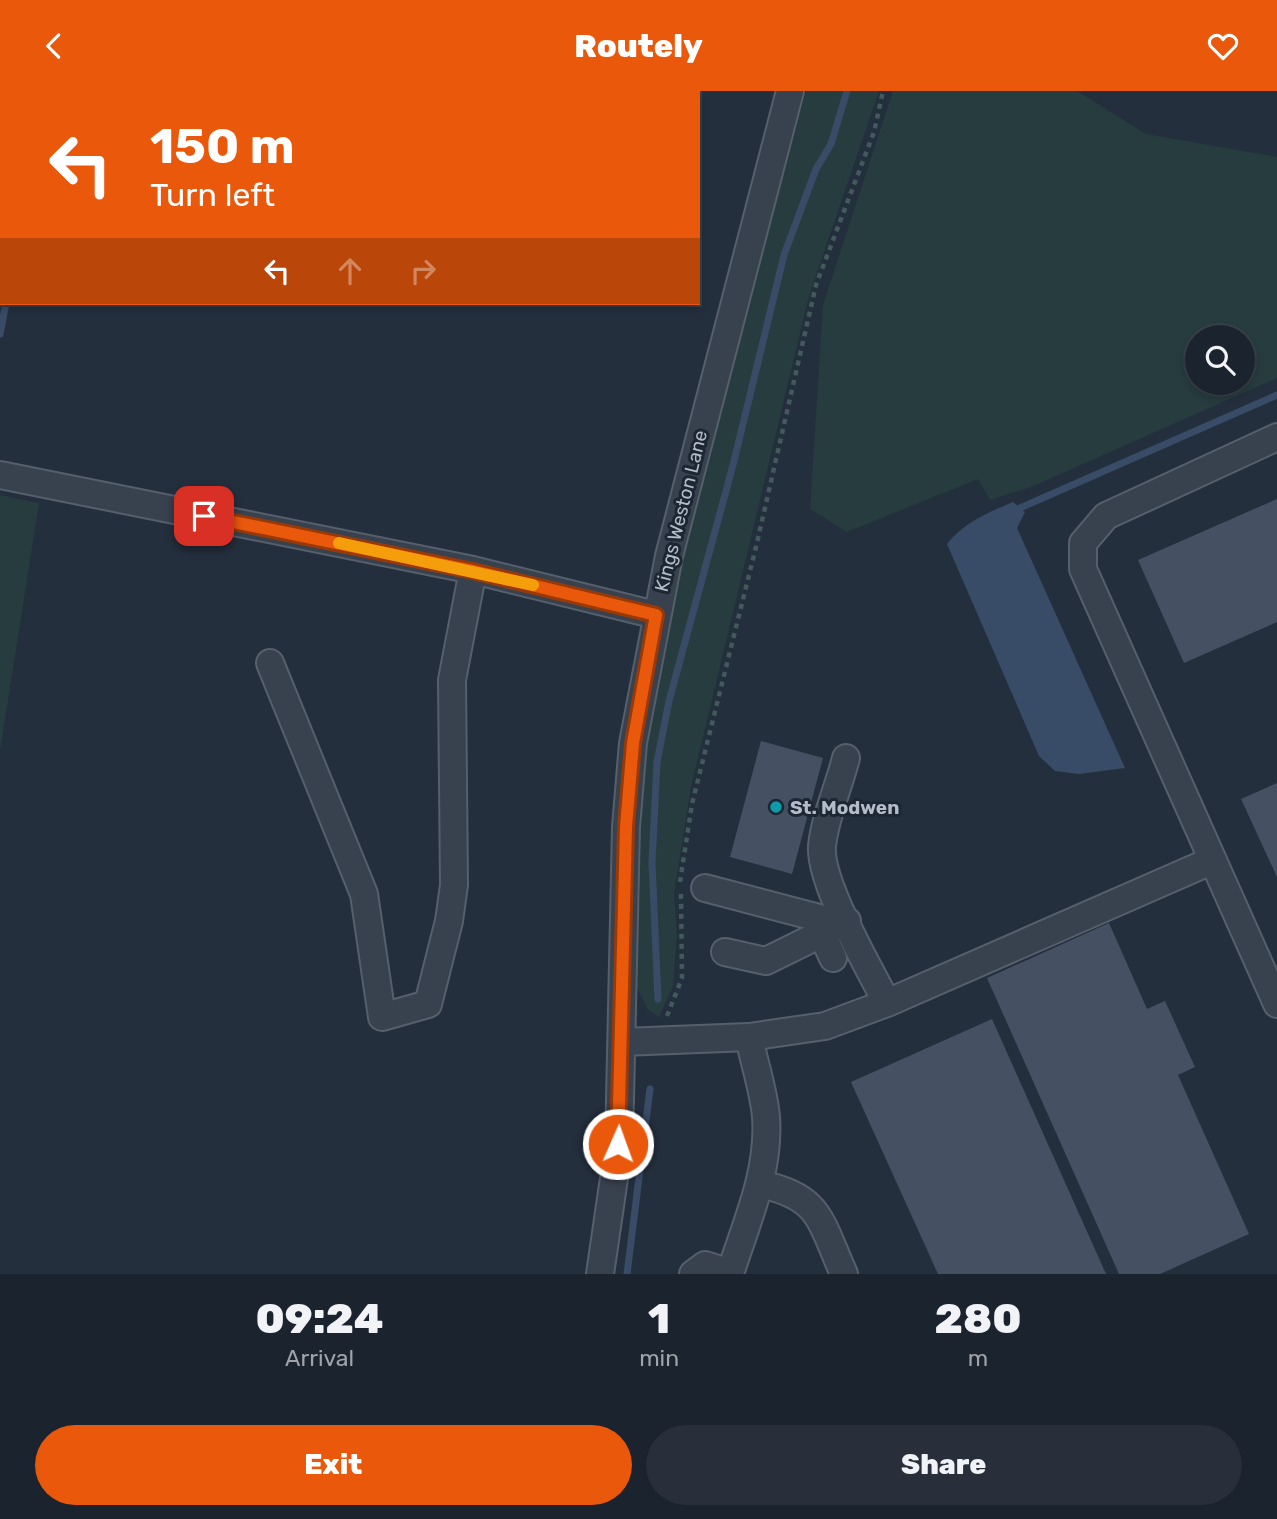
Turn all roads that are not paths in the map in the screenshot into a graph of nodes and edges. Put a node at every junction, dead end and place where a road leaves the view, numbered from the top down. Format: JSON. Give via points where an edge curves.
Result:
{"nodes":[{"id":1,"x":790,"y":91,"type":"edge"},
{"id":2,"x":1277,"y":437,"type":"edge"},
{"id":3,"x":0,"y":475,"type":"edge"},
{"id":4,"x":473,"y":571,"type":"junction"},
{"id":5,"x":656,"y":615,"type":"junction"},
{"id":6,"x":270,"y":663,"type":"dead end"},
{"id":7,"x":846,"y":758,"type":"dead end"},
{"id":8,"x":1211,"y":861,"type":"junction"},
{"id":9,"x":705,"y":888,"type":"dead end"},
{"id":10,"x":837,"y":926,"type":"junction"},
{"id":11,"x":725,"y":953,"type":"dead end"},
{"id":12,"x":833,"y":958,"type":"dead end"},
{"id":13,"x":887,"y":1003,"type":"junction"},
{"id":14,"x":1277,"y":1004,"type":"edge"},
{"id":15,"x":749,"y":1037,"type":"junction"},
{"id":16,"x":623,"y":1042,"type":"junction"},
{"id":17,"x":759,"y":1184,"type":"junction"},
{"id":18,"x":730,"y":1273,"type":"edge"},
{"id":19,"x":600,"y":1274,"type":"edge"},
{"id":20,"x":693,"y":1274,"type":"edge"},
{"id":21,"x":844,"y":1274,"type":"edge"}],
"edges":[{"from":1,"to":5,"type":"street","name":"Kings Weston Lane"},
{"from":2,"to":8,"type":"street","via":[[1106,516],[1083,543],[1083,569]]},
{"from":3,"to":4,"type":"street"},
{"from":4,"to":5,"type":"street"},
{"from":4,"to":6,"type":"street","via":[[452,680],[454,885],[428,1004],[382,1017],[363,894]]},
{"from":5,"to":16,"type":"street","name":"Kings Weston Lane","via":[[633,743],[626,827]]},
{"from":7,"to":10,"type":"street","via":[[822,845]]},
{"from":8,"to":13,"type":"street"},
{"from":8,"to":14,"type":"street"},
{"from":9,"to":10,"type":"street"},
{"from":10,"to":11,"type":"street","via":[[766,961]]},
{"from":10,"to":12,"type":"street"},
{"from":10,"to":13,"type":"street"},
{"from":13,"to":15,"type":"street","via":[[825,1025]]},
{"from":15,"to":16,"type":"street"},
{"from":15,"to":17,"type":"street","via":[[766,1116]]},
{"from":16,"to":19,"type":"street","name":"Kings Weston Lane","via":[[618,1144]]},
{"from":17,"to":18,"type":"street"},
{"from":17,"to":21,"type":"street","via":[[800,1195],[812,1207]]},
{"from":18,"to":20,"type":"street","via":[[705,1265]]}]}
